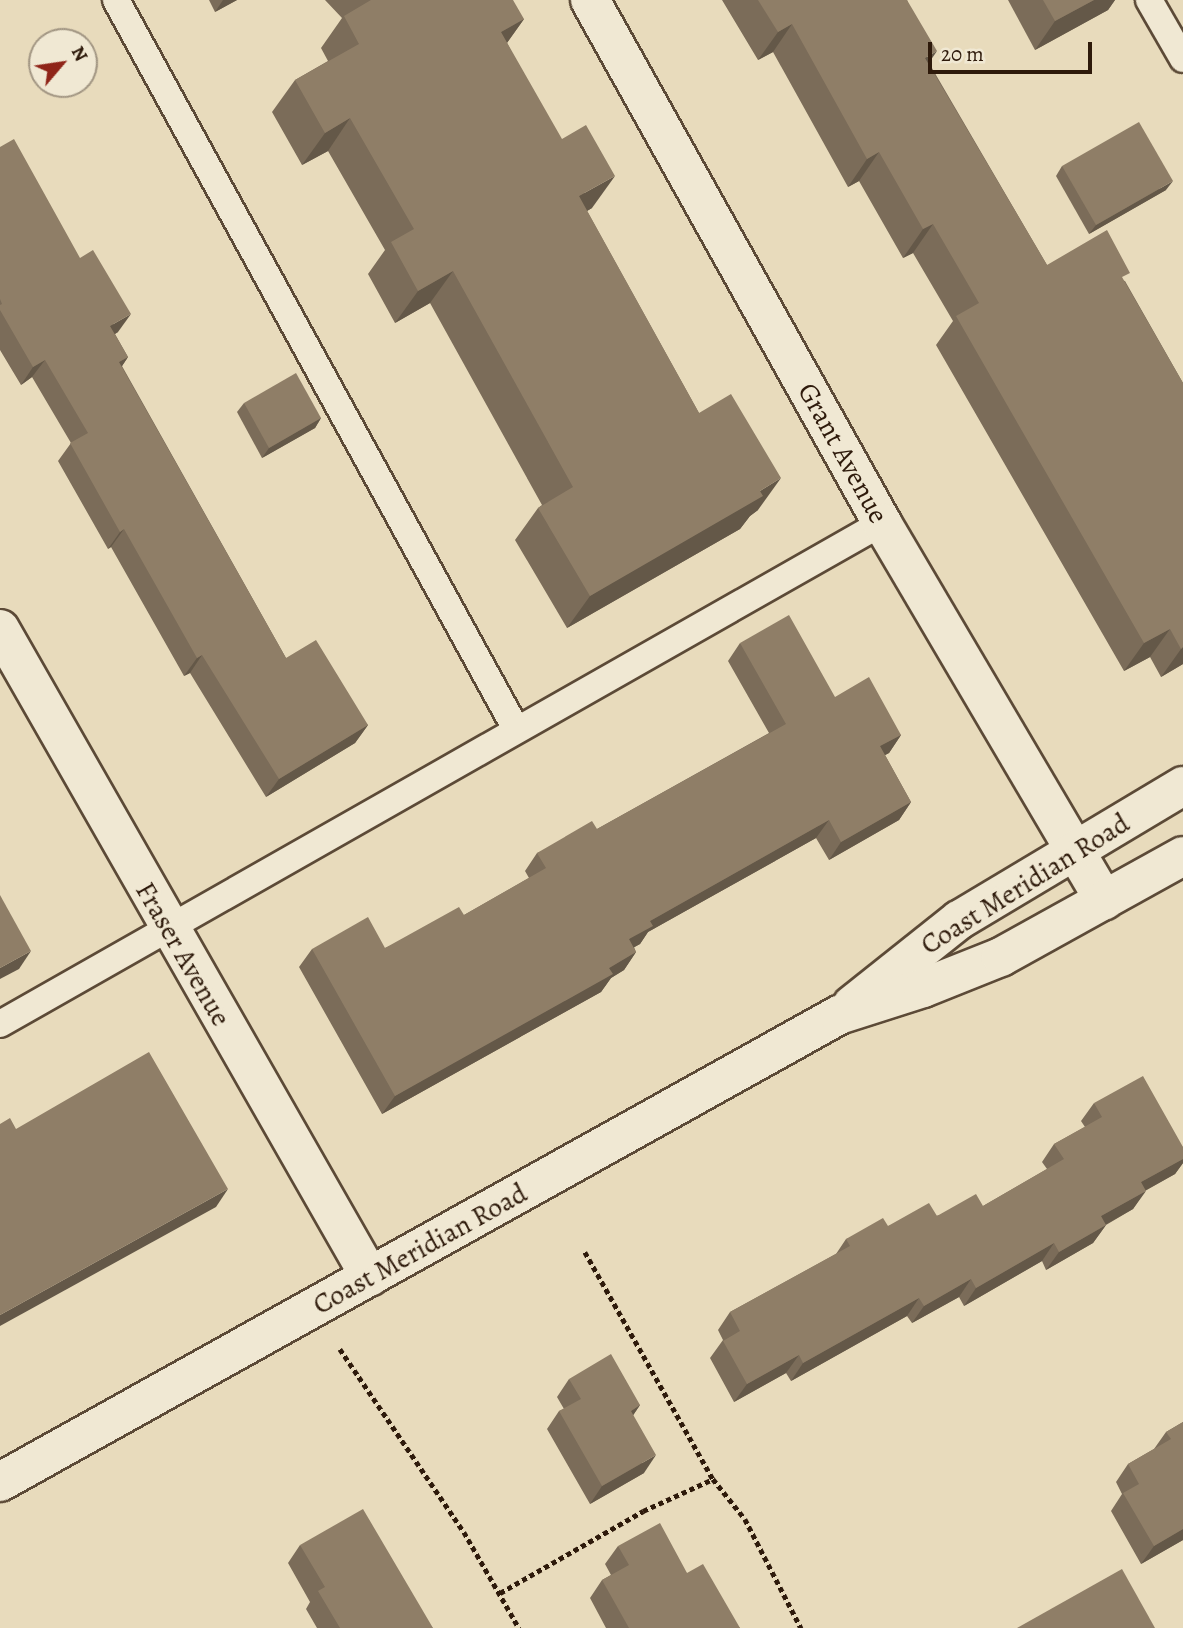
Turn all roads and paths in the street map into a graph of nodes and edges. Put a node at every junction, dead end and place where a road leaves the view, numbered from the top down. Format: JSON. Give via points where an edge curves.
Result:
{"nodes":[{"id":1,"x":116,"y":0,"type":"edge"},
{"id":2,"x":590,"y":0,"type":"edge"},
{"id":3,"x":1149,"y":0,"type":"edge"},
{"id":4,"x":1183,"y":59,"type":"edge"},
{"id":5,"x":882,"y":523,"type":"junction"},
{"id":6,"x":0,"y":629,"type":"edge"},
{"id":7,"x":516,"y":729,"type":"junction"},
{"id":8,"x":1183,"y":786,"type":"edge"},
{"id":9,"x":1075,"y":851,"type":"junction"},
{"id":10,"x":1183,"y":856,"type":"edge"},
{"id":11,"x":1104,"y":900,"type":"junction"},
{"id":12,"x":168,"y":928,"type":"junction"},
{"id":13,"x":839,"y":1016,"type":"junction"},
{"id":14,"x":0,"y":1024,"type":"edge"},
{"id":15,"x":585,"y":1252,"type":"dead end"},
{"id":16,"x":370,"y":1277,"type":"junction"},
{"id":17,"x":313,"y":1309,"type":"junction"},
{"id":18,"x":713,"y":1479,"type":"junction"},
{"id":19,"x":0,"y":1482,"type":"edge"},
{"id":20,"x":500,"y":1593,"type":"junction"},
{"id":21,"x":519,"y":1628,"type":"edge"},
{"id":22,"x":801,"y":1628,"type":"edge"}],
"edges":[{"from":1,"to":7,"type":"lane"},
{"from":2,"to":5,"type":"street","name":"Grant Avenue"},
{"from":3,"to":4,"type":"lane"},
{"from":5,"to":7,"type":"lane"},
{"from":5,"to":9,"type":"street","name":"Grant Avenue"},
{"from":6,"to":12,"type":"street","name":"Fraser Avenue"},
{"from":7,"to":12,"type":"lane"},
{"from":8,"to":9,"type":"street","name":"Coast Meridian Road"},
{"from":9,"to":11,"type":"street","name":"Grant Avenue"},
{"from":9,"to":13,"type":"street","name":"Coast Meridian Road","via":[[959,920]]},
{"from":10,"to":11,"type":"street","name":"Coast Meridian Road"},
{"from":11,"to":13,"type":"street","name":"Coast Meridian Road","via":[[1001,957]]},
{"from":12,"to":14,"type":"lane"},
{"from":12,"to":16,"type":"street","name":"Fraser Avenue"},
{"from":13,"to":16,"type":"street","name":"Coast Meridian Road"},
{"from":15,"to":18,"type":"path"},
{"from":16,"to":17,"type":"street","name":"Coast Meridian Road"},
{"from":17,"to":19,"type":"street","name":"Coast Meridian Road"},
{"from":17,"to":20,"type":"path"},
{"from":18,"to":20,"type":"path","via":[[643,1511]]},
{"from":18,"to":22,"type":"path","via":[[745,1519]]},
{"from":20,"to":21,"type":"path"}]}
